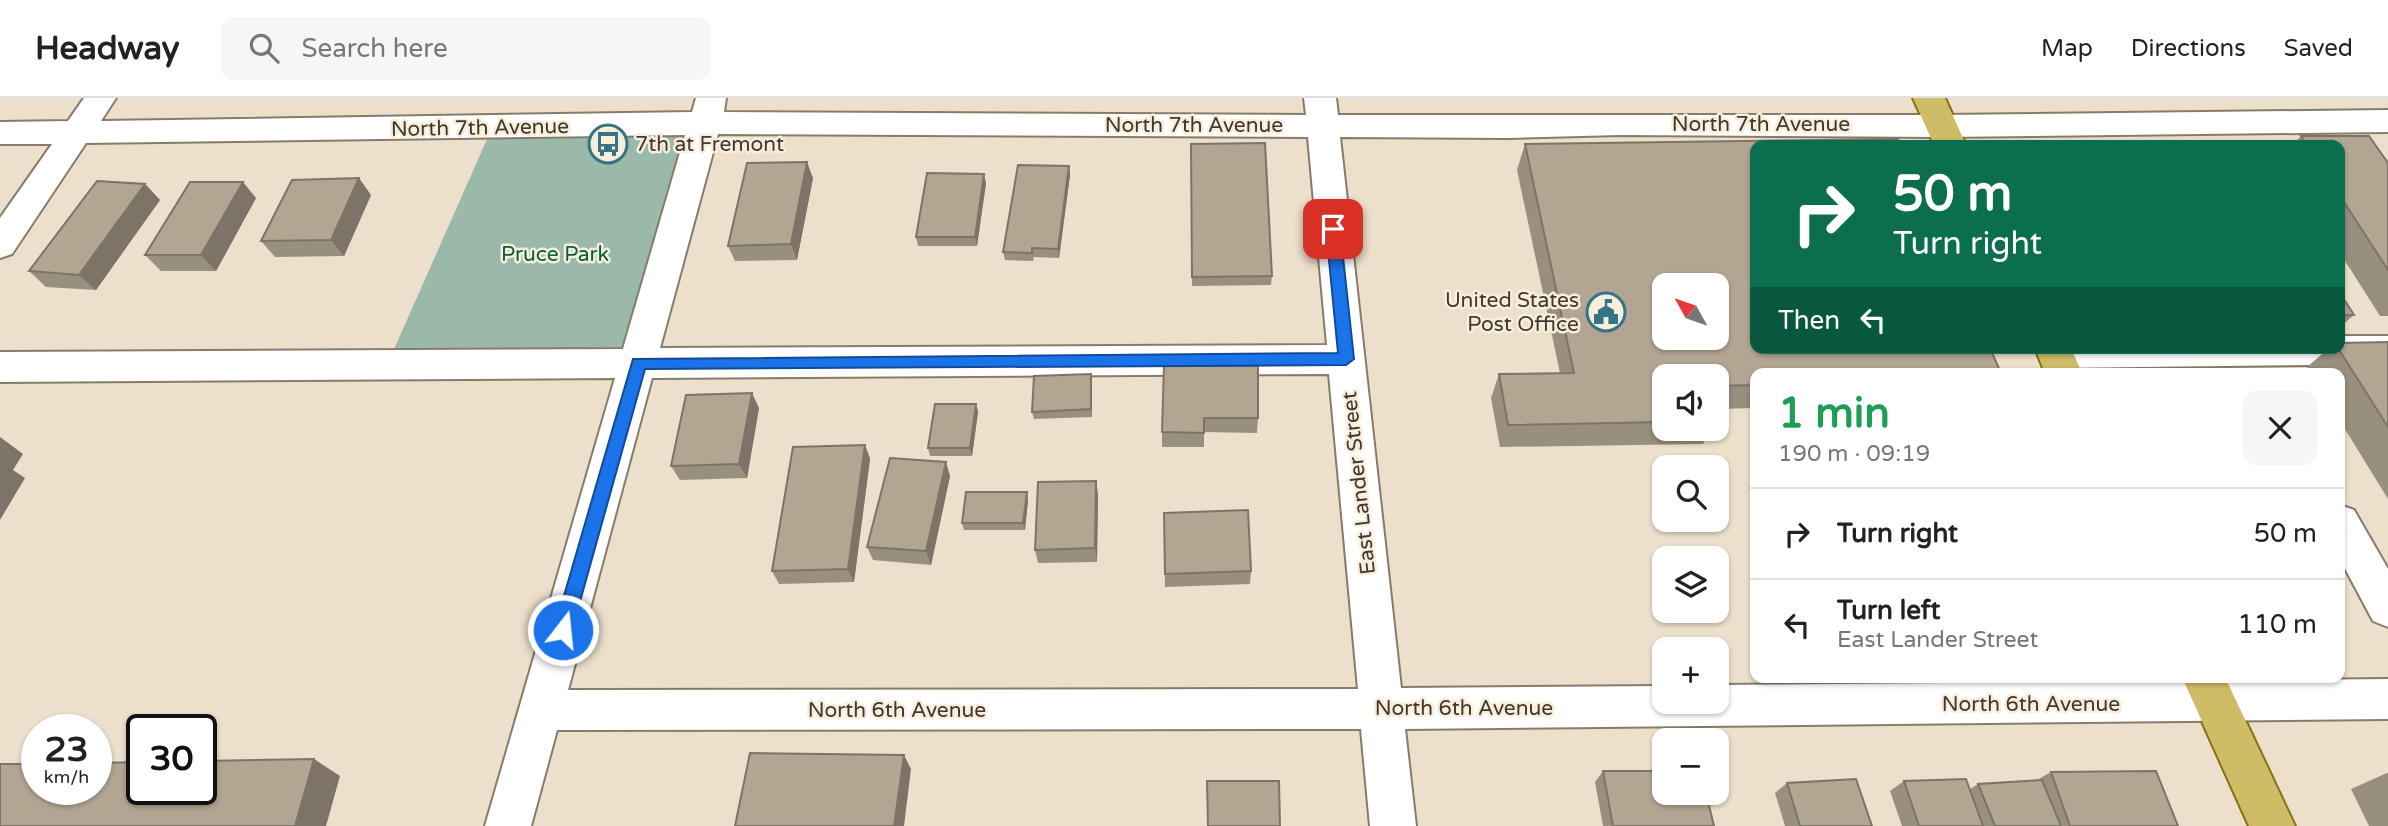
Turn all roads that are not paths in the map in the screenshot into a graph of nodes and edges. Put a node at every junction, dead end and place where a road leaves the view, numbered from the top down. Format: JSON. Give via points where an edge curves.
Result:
{"nodes":[{"id":1,"x":100,"y":98,"type":"edge"},
{"id":2,"x":707,"y":111,"type":"edge"},
{"id":3,"x":1321,"y":112,"type":"edge"},
{"id":4,"x":2388,"y":121,"type":"edge"},
{"id":5,"x":1940,"y":123,"type":"edge"},
{"id":6,"x":80,"y":132,"type":"junction"},
{"id":7,"x":0,"y":133,"type":"edge"},
{"id":8,"x":0,"y":245,"type":"edge"},
{"id":9,"x":2388,"y":351,"type":"edge"},
{"id":10,"x":2058,"y":358,"type":"edge"},
{"id":11,"x":1346,"y":359,"type":"junction"},
{"id":12,"x":2250,"y":362,"type":"edge"},
{"id":13,"x":639,"y":363,"type":"junction"},
{"id":14,"x":2150,"y":363,"type":"edge"},
{"id":15,"x":0,"y":367,"type":"edge"},
{"id":16,"x":2345,"y":531,"type":"edge"},
{"id":17,"x":2388,"y":608,"type":"edge"},
{"id":18,"x":2311,"y":688,"type":"edge"},
{"id":19,"x":2208,"y":690,"type":"edge"},
{"id":20,"x":2388,"y":699,"type":"edge"},
{"id":21,"x":1383,"y":709,"type":"junction"},
{"id":22,"x":540,"y":710,"type":"junction"},
{"id":23,"x":509,"y":826,"type":"edge"},
{"id":24,"x":1393,"y":826,"type":"edge"},
{"id":25,"x":2272,"y":826,"type":"edge"}],
"edges":[{"from":1,"to":6,"type":"street"},
{"from":2,"to":3,"type":"street","name":"North 7th Avenue"},
{"from":2,"to":6,"type":"street","name":"North 7th Avenue","via":[[492,128]]},
{"from":2,"to":13,"type":"street"},
{"from":3,"to":5,"type":"street","name":"North 7th Avenue"},
{"from":3,"to":11,"type":"street","name":"East Lander Street"},
{"from":4,"to":5,"type":"street","name":"North 7th Avenue"},
{"from":6,"to":7,"type":"street","name":"North 7th Avenue"},
{"from":6,"to":8,"type":"street"},
{"from":9,"to":12,"type":"street"},
{"from":10,"to":14,"type":"street"},
{"from":11,"to":13,"type":"street"},
{"from":11,"to":21,"type":"street","name":"East Lander Street"},
{"from":12,"to":14,"type":"street"},
{"from":13,"to":15,"type":"street"},
{"from":13,"to":22,"type":"street"},
{"from":16,"to":17,"type":"street"},
{"from":18,"to":19,"type":"street","name":"North 6th Avenue"},
{"from":18,"to":20,"type":"street","name":"North 6th Avenue"},
{"from":19,"to":21,"type":"street","name":"North 6th Avenue"},
{"from":19,"to":25,"type":"main road"},
{"from":21,"to":22,"type":"street","name":"North 6th Avenue"},
{"from":21,"to":24,"type":"street","name":"East Lander Street"},
{"from":22,"to":23,"type":"street"}]}
